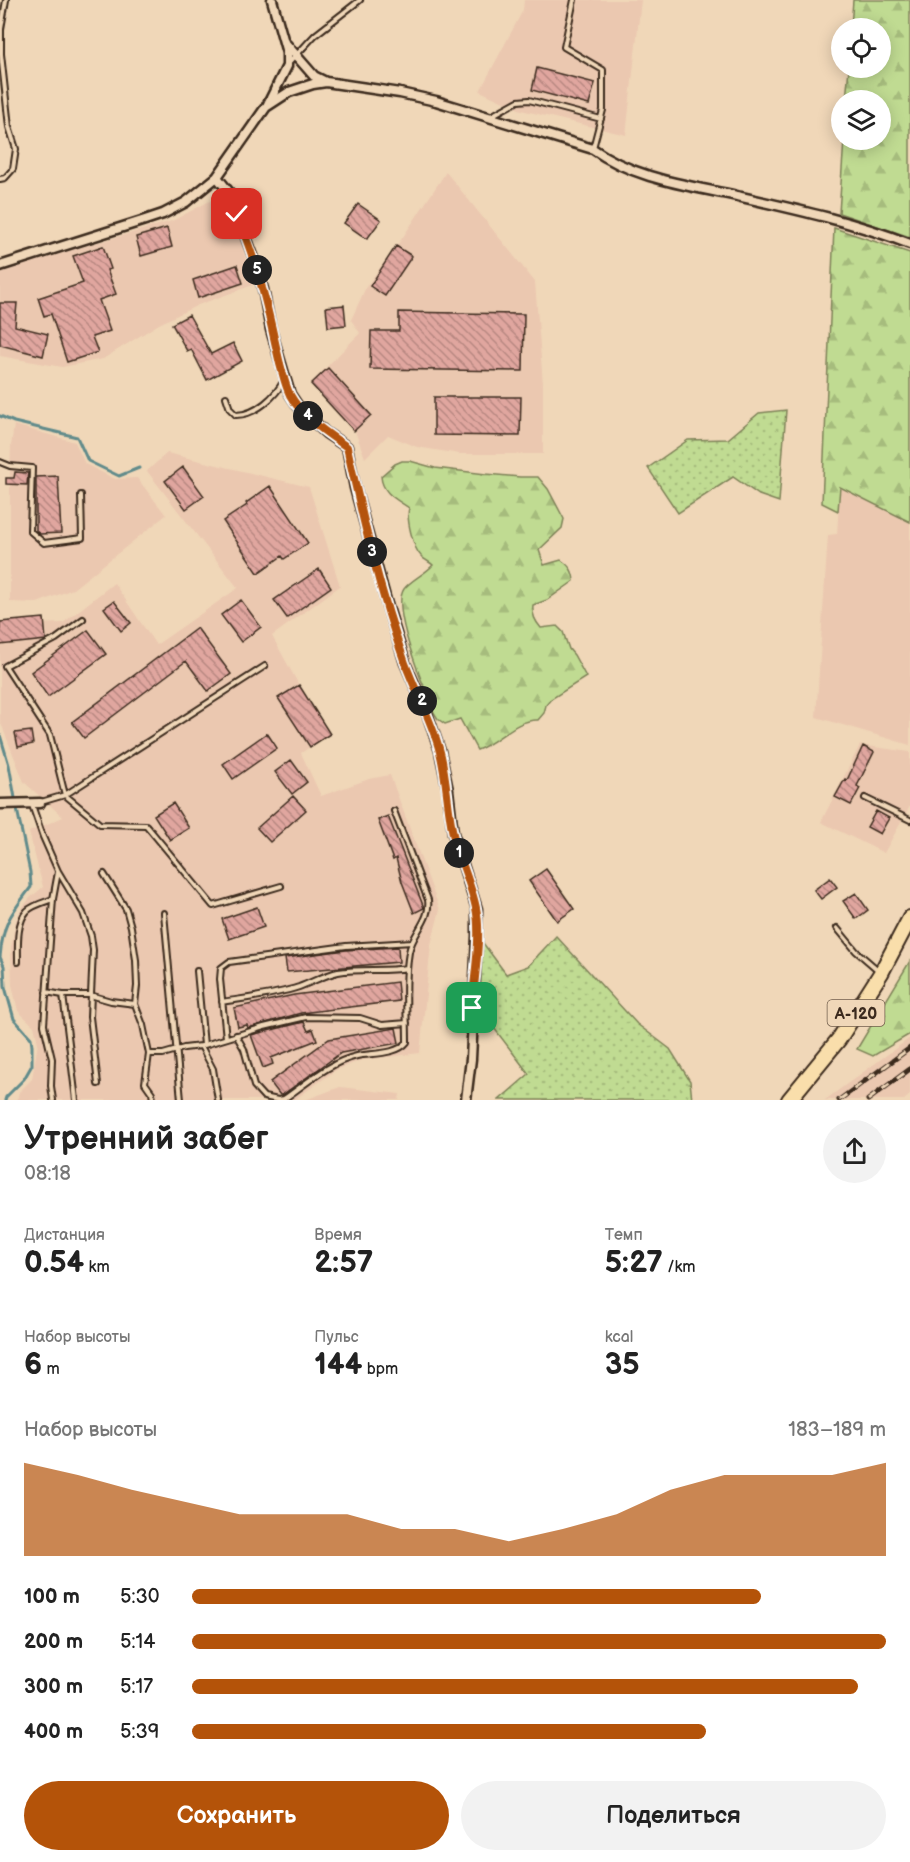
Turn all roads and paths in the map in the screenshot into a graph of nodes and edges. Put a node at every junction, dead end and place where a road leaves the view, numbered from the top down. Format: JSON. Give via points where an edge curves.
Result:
{"nodes":[{"id":1,"x":6,"y":0,"type":"edge"},
{"id":2,"x":272,"y":0,"type":"edge"},
{"id":3,"x":360,"y":0,"type":"edge"},
{"id":4,"x":574,"y":0,"type":"edge"},
{"id":5,"x":284,"y":42,"type":"junction"},
{"id":6,"x":295,"y":55,"type":"junction"},
{"id":7,"x":287,"y":66,"type":"junction"},
{"id":8,"x":326,"y":82,"type":"junction"},
{"id":9,"x":266,"y":107,"type":"junction"},
{"id":10,"x":489,"y":117,"type":"junction"},
{"id":11,"x":601,"y":119,"type":"junction"},
{"id":12,"x":593,"y":149,"type":"junction"},
{"id":13,"x":217,"y":177,"type":"junction"},
{"id":14,"x":0,"y":179,"type":"edge"},
{"id":15,"x":910,"y":244,"type":"edge"},
{"id":16,"x":0,"y":266,"type":"edge"},
{"id":17,"x":285,"y":379,"type":"junction"},
{"id":18,"x":226,"y":398,"type":"dead end"},
{"id":19,"x":0,"y":462,"type":"edge"},
{"id":20,"x":81,"y":495,"type":"dead end"},
{"id":21,"x":83,"y":619,"type":"dead end"},
{"id":22,"x":265,"y":666,"type":"dead end"},
{"id":23,"x":65,"y":795,"type":"junction"},
{"id":24,"x":865,"y":798,"type":"dead end"},
{"id":25,"x":36,"y":803,"type":"junction"},
{"id":26,"x":0,"y":804,"type":"edge"},
{"id":27,"x":394,"y":811,"type":"dead end"},
{"id":28,"x":910,"y":820,"type":"edge"},
{"id":29,"x":57,"y":871,"type":"junction"},
{"id":30,"x":104,"y":874,"type":"dead end"},
{"id":31,"x":281,"y":886,"type":"dead end"},
{"id":32,"x":53,"y":899,"type":"junction"},
{"id":33,"x":164,"y":913,"type":"dead end"},
{"id":34,"x":910,"y":918,"type":"edge"},
{"id":35,"x":837,"y":928,"type":"dead end"},
{"id":36,"x":412,"y":942,"type":"junction"},
{"id":37,"x":18,"y":962,"type":"dead end"},
{"id":38,"x":408,"y":968,"type":"junction"},
{"id":39,"x":196,"y":971,"type":"dead end"},
{"id":40,"x":881,"y":973,"type":"junction"},
{"id":41,"x":46,"y":992,"type":"junction"},
{"id":42,"x":63,"y":995,"type":"junction"},
{"id":43,"x":90,"y":995,"type":"junction"},
{"id":44,"x":222,"y":1002,"type":"junction"},
{"id":45,"x":135,"y":1004,"type":"junction"},
{"id":46,"x":407,"y":1023,"type":"junction"},
{"id":47,"x":236,"y":1035,"type":"junction"},
{"id":48,"x":226,"y":1038,"type":"junction"},
{"id":49,"x":202,"y":1045,"type":"junction"},
{"id":50,"x":176,"y":1051,"type":"junction"},
{"id":51,"x":149,"y":1054,"type":"junction"},
{"id":52,"x":99,"y":1084,"type":"dead end"},
{"id":53,"x":53,"y":1100,"type":"edge"},
{"id":54,"x":76,"y":1100,"type":"edge"},
{"id":55,"x":153,"y":1100,"type":"edge"},
{"id":56,"x":182,"y":1100,"type":"edge"},
{"id":57,"x":218,"y":1100,"type":"edge"},
{"id":58,"x":278,"y":1100,"type":"edge"},
{"id":59,"x":466,"y":1100,"type":"edge"},
{"id":60,"x":789,"y":1100,"type":"edge"}],
"edges":[{"from":1,"to":14,"type":"lane","via":[[1,54],[8,118],[16,149],[13,169]]},
{"from":2,"to":5,"type":"street"},
{"from":3,"to":6,"type":"lane"},
{"from":4,"to":11,"type":"lane","via":[[564,47],[603,70]]},
{"from":5,"to":6,"type":"street"},
{"from":5,"to":7,"type":"street"},
{"from":6,"to":7,"type":"lane"},
{"from":6,"to":8,"type":"street","via":[[314,76]]},
{"from":7,"to":9,"type":"street"},
{"from":8,"to":9,"type":"street","via":[[289,92]]},
{"from":8,"to":10,"type":"street","via":[[400,93]]},
{"from":9,"to":13,"type":"street"},
{"from":10,"to":11,"type":"lane","via":[[518,101],[529,100]]},
{"from":10,"to":12,"type":"street"},
{"from":11,"to":12,"type":"lane"},
{"from":12,"to":15,"type":"street","via":[[642,175],[833,218]]},
{"from":13,"to":16,"type":"street","via":[[186,202],[145,220]]},
{"from":13,"to":17,"type":"street","via":[[229,192],[255,261]]},
{"from":17,"to":18,"type":"lane","via":[[269,401],[241,415],[230,409]]},
{"from":17,"to":59,"type":"street","via":[[298,406],[347,447],[405,663],[440,751],[453,833],[477,909]]},
{"from":19,"to":20,"type":"lane","via":[[32,468],[30,531],[44,543],[82,538]]},
{"from":21,"to":23,"type":"lane","via":[[56,639],[5,666],[50,735]]},
{"from":22,"to":23,"type":"lane"},
{"from":23,"to":25,"type":"lane"},
{"from":23,"to":31,"type":"lane","via":[[100,824],[146,825],[213,906]]},
{"from":24,"to":28,"type":"lane"},
{"from":25,"to":26,"type":"street"},
{"from":25,"to":29,"type":"lane","via":[[43,837]]},
{"from":27,"to":36,"type":"lane","via":[[428,900],[426,919]]},
{"from":29,"to":32,"type":"lane"},
{"from":29,"to":43,"type":"lane","via":[[92,936]]},
{"from":30,"to":45,"type":"lane","via":[[126,909],[131,927],[136,960]]},
{"from":32,"to":37,"type":"lane","via":[[32,907],[22,919]]},
{"from":32,"to":41,"type":"lane"},
{"from":33,"to":50,"type":"lane"},
{"from":34,"to":40,"type":"main road","number":"А-120"},
{"from":35,"to":40,"type":"lane"},
{"from":36,"to":38,"type":"lane"},
{"from":36,"to":44,"type":"lane","via":[[356,945],[229,962],[221,968]]},
{"from":38,"to":44,"type":"lane","via":[[339,972],[299,987]]},
{"from":38,"to":46,"type":"lane"},
{"from":39,"to":49,"type":"lane"},
{"from":40,"to":60,"type":"main road","number":"А-120","via":[[839,1039]]},
{"from":41,"to":42,"type":"lane"},
{"from":41,"to":53,"type":"lane","via":[[44,1025],[52,1059]]},
{"from":42,"to":43,"type":"lane"},
{"from":42,"to":54,"type":"lane"},
{"from":43,"to":45,"type":"lane"},
{"from":43,"to":52,"type":"lane"},
{"from":44,"to":48,"type":"lane"},
{"from":45,"to":51,"type":"lane"},
{"from":46,"to":47,"type":"lane","via":[[382,1025],[360,1018],[306,1017]]},
{"from":46,"to":58,"type":"lane","via":[[403,1047],[344,1060]]},
{"from":47,"to":48,"type":"lane"},
{"from":47,"to":58,"type":"lane","via":[[244,1048],[254,1086],[264,1097]]},
{"from":48,"to":49,"type":"lane"},
{"from":49,"to":50,"type":"lane"},
{"from":49,"to":57,"type":"lane","via":[[213,1069]]},
{"from":50,"to":51,"type":"lane"},
{"from":50,"to":56,"type":"lane"},
{"from":51,"to":55,"type":"lane","via":[[145,1083]]}]}
